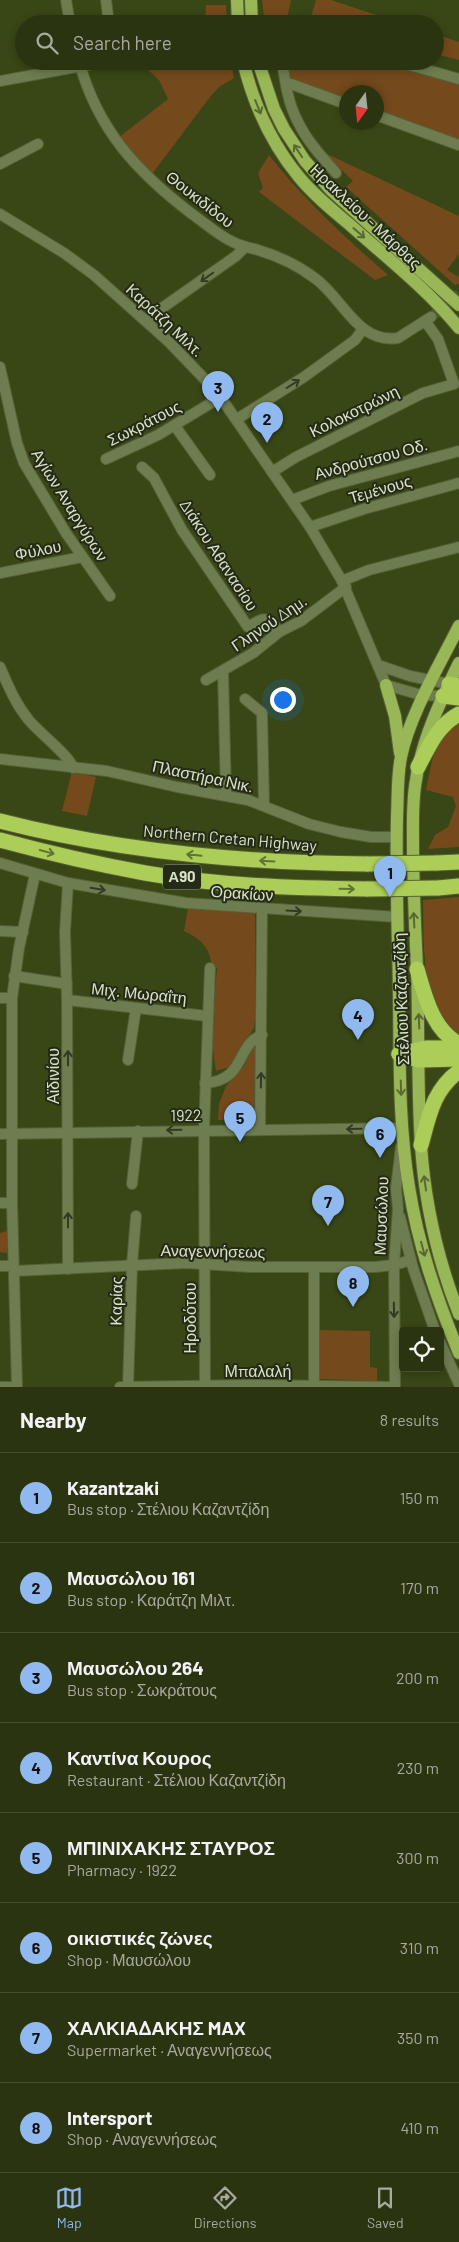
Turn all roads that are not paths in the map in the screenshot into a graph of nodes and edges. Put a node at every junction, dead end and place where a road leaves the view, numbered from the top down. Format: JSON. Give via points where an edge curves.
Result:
{"nodes":[{"id":1,"x":66,"y":0,"type":"edge"},
{"id":2,"x":106,"y":0,"type":"edge"},
{"id":3,"x":237,"y":0,"type":"edge"},
{"id":4,"x":250,"y":0,"type":"edge"},
{"id":5,"x":68,"y":15,"type":"edge"},
{"id":6,"x":108,"y":15,"type":"edge"},
{"id":7,"x":238,"y":15,"type":"edge"},
{"id":8,"x":251,"y":15,"type":"edge"},
{"id":9,"x":52,"y":70,"type":"edge"},
{"id":10,"x":82,"y":70,"type":"edge"},
{"id":11,"x":246,"y":70,"type":"edge"},
{"id":12,"x":261,"y":70,"type":"edge"},
{"id":13,"x":284,"y":70,"type":"edge"},
{"id":14,"x":427,"y":70,"type":"edge"},
{"id":15,"x":459,"y":79,"type":"edge"},
{"id":16,"x":0,"y":81,"type":"edge"},
{"id":17,"x":286,"y":84,"type":"junction"},
{"id":18,"x":339,"y":101,"type":"edge"},
{"id":19,"x":384,"y":118,"type":"edge"},
{"id":20,"x":38,"y":144,"type":"dead end"},
{"id":21,"x":459,"y":144,"type":"edge"},
{"id":22,"x":0,"y":164,"type":"edge"},
{"id":23,"x":336,"y":173,"type":"dead end"},
{"id":24,"x":0,"y":214,"type":"edge"},
{"id":25,"x":245,"y":247,"type":"junction"},
{"id":26,"x":459,"y":306,"type":"edge"},
{"id":27,"x":145,"y":320,"type":"junction"},
{"id":28,"x":459,"y":328,"type":"edge"},
{"id":29,"x":363,"y":330,"type":"junction"},
{"id":30,"x":0,"y":367,"type":"edge"},
{"id":31,"x":454,"y":384,"type":"joint"},
{"id":32,"x":221,"y":397,"type":"junction"},
{"id":33,"x":4,"y":400,"type":"edge"},
{"id":34,"x":237,"y":419,"type":"junction"},
{"id":35,"x":175,"y":426,"type":"junction"},
{"id":36,"x":459,"y":451,"type":"edge"},
{"id":37,"x":106,"y":459,"type":"dead end"},
{"id":38,"x":142,"y":467,"type":"dead end"},
{"id":39,"x":272,"y":472,"type":"junction"},
{"id":40,"x":210,"y":475,"type":"dead end"},
{"id":41,"x":459,"y":483,"type":"edge"},
{"id":42,"x":292,"y":500,"type":"junction"},
{"id":43,"x":310,"y":526,"type":"junction"},
{"id":44,"x":459,"y":546,"type":"edge"},
{"id":45,"x":82,"y":557,"type":"junction"},
{"id":46,"x":0,"y":573,"type":"edge"},
{"id":47,"x":344,"y":584,"type":"junction"},
{"id":48,"x":110,"y":596,"type":"dead end"},
{"id":49,"x":459,"y":626,"type":"edge"},
{"id":50,"x":279,"y":632,"type":"junction"},
{"id":51,"x":459,"y":663,"type":"edge"},
{"id":52,"x":378,"y":665,"type":"junction"},
{"id":53,"x":0,"y":666,"type":"edge"},
{"id":54,"x":223,"y":672,"type":"junction"},
{"id":55,"x":206,"y":680,"type":"dead end"},
{"id":56,"x":431,"y":680,"type":"junction"},
{"id":57,"x":386,"y":685,"type":"junction"},
{"id":58,"x":450,"y":689,"type":"edge"},
{"id":59,"x":424,"y":696,"type":"junction"},
{"id":60,"x":459,"y":698,"type":"edge"},
{"id":61,"x":245,"y":699,"type":"dead end"},
{"id":62,"x":459,"y":714,"type":"edge"},
{"id":63,"x":401,"y":757,"type":"junction"},
{"id":64,"x":0,"y":759,"type":"edge"},
{"id":65,"x":418,"y":767,"type":"junction"},
{"id":66,"x":73,"y":768,"type":"junction"},
{"id":67,"x":226,"y":796,"type":"junction"},
{"id":68,"x":264,"y":805,"type":"junction"},
{"id":69,"x":0,"y":821,"type":"edge"},
{"id":70,"x":396,"y":837,"type":"junction"},
{"id":71,"x":0,"y":840,"type":"edge"},
{"id":72,"x":451,"y":862,"type":"edge"},
{"id":73,"x":0,"y":863,"type":"edge"},
{"id":74,"x":35,"y":874,"type":"junction"},
{"id":75,"x":68,"y":883,"type":"junction"},
{"id":76,"x":459,"y":887,"type":"edge"},
{"id":77,"x":262,"y":909,"type":"junction"},
{"id":78,"x":397,"y":917,"type":"junction"},
{"id":79,"x":0,"y":931,"type":"edge"},
{"id":80,"x":23,"y":932,"type":"junction"},
{"id":81,"x":210,"y":968,"type":"dead end"},
{"id":82,"x":417,"y":969,"type":"junction"},
{"id":83,"x":14,"y":976,"type":"junction"},
{"id":84,"x":67,"y":984,"type":"junction"},
{"id":85,"x":0,"y":998,"type":"edge"},
{"id":86,"x":12,"y":998,"type":"junction"},
{"id":87,"x":67,"y":1000,"type":"junction"},
{"id":88,"x":136,"y":1008,"type":"junction"},
{"id":89,"x":207,"y":1016,"type":"junction"},
{"id":90,"x":262,"y":1035,"type":"junction"},
{"id":91,"x":459,"y":1044,"type":"edge"},
{"id":92,"x":459,"y":1048,"type":"edge"},
{"id":93,"x":399,"y":1054,"type":"junction"},
{"id":94,"x":419,"y":1054,"type":"junction"},
{"id":95,"x":459,"y":1059,"type":"edge"},
{"id":96,"x":128,"y":1060,"type":"dead end"},
{"id":97,"x":459,"y":1071,"type":"edge"},
{"id":98,"x":205,"y":1083,"type":"junction"},
{"id":99,"x":260,"y":1129,"type":"junction"},
{"id":100,"x":204,"y":1130,"type":"junction"},
{"id":101,"x":138,"y":1131,"type":"junction"},
{"id":102,"x":403,"y":1132,"type":"junction"},
{"id":103,"x":68,"y":1133,"type":"junction"},
{"id":104,"x":0,"y":1134,"type":"edge"},
{"id":105,"x":11,"y":1134,"type":"junction"},
{"id":106,"x":421,"y":1145,"type":"junction"},
{"id":107,"x":132,"y":1184,"type":"dead end"},
{"id":108,"x":0,"y":1203,"type":"edge"},
{"id":109,"x":12,"y":1203,"type":"junction"},
{"id":110,"x":398,"y":1209,"type":"junction"},
{"id":111,"x":136,"y":1216,"type":"dead end"},
{"id":112,"x":411,"y":1260,"type":"junction"},
{"id":113,"x":206,"y":1264,"type":"junction"},
{"id":114,"x":132,"y":1265,"type":"junction"},
{"id":115,"x":394,"y":1265,"type":"junction"},
{"id":116,"x":0,"y":1266,"type":"edge"},
{"id":117,"x":314,"y":1267,"type":"junction"},
{"id":118,"x":13,"y":1269,"type":"junction"},
{"id":119,"x":68,"y":1269,"type":"junction"},
{"id":120,"x":459,"y":1314,"type":"edge"},
{"id":121,"x":434,"y":1327,"type":"edge"},
{"id":122,"x":444,"y":1351,"type":"edge"},
{"id":123,"x":459,"y":1353,"type":"edge"},
{"id":124,"x":459,"y":1384,"type":"edge"},
{"id":125,"x":205,"y":1386,"type":"edge"},
{"id":126,"x":314,"y":1386,"type":"edge"},
{"id":127,"x":0,"y":1387,"type":"edge"},
{"id":128,"x":16,"y":1387,"type":"edge"},
{"id":129,"x":120,"y":1387,"type":"edge"},
{"id":130,"x":128,"y":1387,"type":"edge"},
{"id":131,"x":395,"y":1387,"type":"edge"}],
"edges":[{"from":1,"to":5,"type":"street"},
{"from":2,"to":6,"type":"street"},
{"from":3,"to":7,"type":"main road"},
{"from":4,"to":8,"type":"main road"},
{"from":9,"to":16,"type":"street"},
{"from":10,"to":25,"type":"street","name":"Θουκιδίδου","via":[[104,123],[132,162],[183,207],[224,237]]},
{"from":11,"to":28,"type":"main road","name":"Ηρακλείου - Μάρθας","one_way":true,"via":[[267,128],[299,177],[430,296]]},
{"from":26,"to":12,"type":"main road","name":"Ηρακλείου - Μάρθας","one_way":true,"via":[[331,190],[308,165],[274,109]]},
{"from":13,"to":17,"type":"street"},
{"from":14,"to":15,"type":"street"},
{"from":17,"to":18,"type":"street"},
{"from":17,"to":23,"type":"street","via":[[297,121],[308,140]]},
{"from":19,"to":21,"type":"street"},
{"from":20,"to":22,"type":"street"},
{"from":24,"to":27,"type":"street","name":"Καράτζη Μιλτ.","via":[[79,264]]},
{"from":25,"to":27,"type":"street","one_way":true},
{"from":25,"to":29,"type":"street","name":"Θουκιδίδου","via":[[276,257],[315,279]]},
{"from":27,"to":32,"type":"street","name":"Καράτζη Μιλτ."},
{"from":29,"to":31,"type":"street","name":"Θουκιδίδου","via":[[394,339],[428,319]]},
{"from":34,"to":29,"type":"street","one_way":true,"via":[[348,346]]},
{"from":30,"to":33,"type":"street","name":"Αγίων Αναργύρων"},
{"from":31,"to":39,"type":"street","name":"Κολοκοτρώνη","via":[[414,398]]},
{"from":32,"to":34,"type":"street","name":"Καράτζη Μιλτ."},
{"from":32,"to":35,"type":"street","name":"Σωκράτους"},
{"from":33,"to":45,"type":"street","name":"Αγίων Αναργύρων","via":[[24,463]]},
{"from":34,"to":39,"type":"street","name":"Καράτζη Μιλτ."},
{"from":35,"to":37,"type":"street","name":"Σωκράτους"},
{"from":35,"to":40,"type":"street"},
{"from":36,"to":42,"type":"street","name":"Ανδρούτσου Οδ.","via":[[329,486]]},
{"from":38,"to":50,"type":"street","name":"Διάκου Αθανασίου","via":[[154,478],[182,530],[248,627],[267,619]]},
{"from":39,"to":42,"type":"street","name":"Καράτζη Μιλτ."},
{"from":41,"to":43,"type":"street","name":"Τεμένους"},
{"from":42,"to":43,"type":"street","name":"Καράτζη Μιλτ."},
{"from":43,"to":47,"type":"street","name":"Καράτζη Μιλτ."},
{"from":44,"to":47,"type":"street","name":"Γληνού Δημ.","via":[[369,570]]},
{"from":45,"to":46,"type":"street","name":"Φύλου"},
{"from":45,"to":48,"type":"street","name":"Αγίων Αναργύρων"},
{"from":47,"to":50,"type":"street","name":"Γληνού Δημ.","via":[[301,621]]},
{"from":47,"to":52,"type":"street","name":"Καράτζη Μιλτ."},
{"from":49,"to":56,"type":"main road"},
{"from":50,"to":54,"type":"street","name":"Γληνού Δημ."},
{"from":51,"to":58,"type":"main road"},
{"from":52,"to":56,"type":"street","via":[[390,671]]},
{"from":52,"to":57,"type":"street","name":"Καράτζη Μιλτ."},
{"from":53,"to":66,"type":"street","via":[[22,711],[68,758]]},
{"from":54,"to":55,"type":"street","name":"Γληνού Δημ."},
{"from":54,"to":67,"type":"street"},
{"from":56,"to":58,"type":"street"},
{"from":56,"to":59,"type":"main road"},
{"from":57,"to":59,"type":"street"},
{"from":57,"to":63,"type":"main road","via":[[396,716]]},
{"from":58,"to":59,"type":"street"},
{"from":58,"to":60,"type":"highway"},
{"from":58,"to":65,"type":"main road","name":"Στέλιου Καζαντζίδη","via":[[426,738]]},
{"from":59,"to":63,"type":"main road","name":"Στέλιου Καζαντζίδη"},
{"from":61,"to":68,"type":"street","via":[[262,713]]},
{"from":62,"to":65,"type":"highway","via":[[438,731]]},
{"from":63,"to":70,"type":"main road","name":"Στέλιου Καζαντζίδη"},
{"from":64,"to":66,"type":"street","name":"Πλαστήρα Νικ."},
{"from":82,"to":65,"type":"main road","name":"Στέλιου Καζαντζίδη","one_way":true,"via":[[413,809]]},
{"from":66,"to":67,"type":"street","name":"Πλαστήρα Νικ.","via":[[107,771]]},
{"from":67,"to":68,"type":"street","name":"Πλαστήρα Νικ."},
{"from":68,"to":70,"type":"street","name":"Πλαστήρα Νικ.","via":[[332,830],[371,837]]},
{"from":72,"to":69,"type":"highway","name":"Northern Cretan Highway","number":"Α90","one_way":true,"bridge":true,"via":[[368,864],[243,860],[86,840]]},
{"from":70,"to":78,"type":"main road","name":"Στέλιου Καζαντζίδη"},
{"from":71,"to":76,"type":"highway","number":"Α90","one_way":true,"bridge":true,"via":[[146,873],[270,886]]},
{"from":73,"to":74,"type":"street","name":"Ορακίων"},
{"from":74,"to":75,"type":"street","name":"Ορακίων"},
{"from":74,"to":80,"type":"street"},
{"from":75,"to":77,"type":"street","name":"Ορακίων","one_way":true,"via":[[186,903]]},
{"from":75,"to":84,"type":"street","name":"Αϊδινίου","via":[[65,932]]},
{"from":77,"to":78,"type":"street","name":"Ορακίων","one_way":true},
{"from":77,"to":90,"type":"street"},
{"from":78,"to":93,"type":"main road","name":"Στέλιου Καζαντζίδη"},
{"from":79,"to":80,"type":"street"},
{"from":80,"to":83,"type":"street"},
{"from":81,"to":89,"type":"street","name":"Ηροδότου"},
{"from":82,"to":91,"type":"highway","via":[[435,1020],[443,1032]]},
{"from":94,"to":82,"type":"main road","name":"Στέλιου Καζαντζίδη","one_way":true},
{"from":83,"to":84,"type":"street"},
{"from":83,"to":86,"type":"street"},
{"from":84,"to":87,"type":"street","name":"Αϊδινίου"},
{"from":85,"to":86,"type":"street"},
{"from":86,"to":105,"type":"street"},
{"from":87,"to":88,"type":"street","name":"Μιχ. Μωραΐτη"},
{"from":103,"to":87,"type":"street","name":"Αϊδινίου","one_way":true},
{"from":88,"to":89,"type":"street","name":"Μιχ. Μωραΐτη"},
{"from":88,"to":96,"type":"street"},
{"from":89,"to":98,"type":"street","name":"Ηροδότου"},
{"from":90,"to":98,"type":"street","via":[[252,1041],[230,1074],[219,1081]]},
{"from":99,"to":90,"type":"street","one_way":true},
{"from":92,"to":94,"type":"highway"},
{"from":93,"to":94,"type":"highway"},
{"from":93,"to":102,"type":"main road","name":"Στέλιου Καζαντζίδη","one_way":true},
{"from":94,"to":95,"type":"highway"},
{"from":94,"to":106,"type":"main road","name":"Στέλιου Καζαντζίδη"},
{"from":97,"to":106,"type":"highway","via":[[445,1082],[435,1097]]},
{"from":98,"to":100,"type":"street","name":"Ηροδότου"},
{"from":99,"to":100,"type":"street","name":"1922"},
{"from":102,"to":99,"type":"street","name":"1922","one_way":true},
{"from":100,"to":101,"type":"street","name":"1922","one_way":true},
{"from":100,"to":113,"type":"street","name":"Ηροδότου"},
{"from":101,"to":103,"type":"street","name":"1922"},
{"from":101,"to":107,"type":"street"},
{"from":102,"to":110,"type":"street","name":"Μαυσώλου","via":[[396,1188]]},
{"from":102,"to":123,"type":"main road","name":"Στέλιου Καζαντζίδη","one_way":true,"via":[[418,1232],[435,1292]]},
{"from":103,"to":105,"type":"street","name":"1922"},
{"from":119,"to":103,"type":"street","name":"Αϊδινίου","one_way":true},
{"from":104,"to":105,"type":"street","name":"1922"},
{"from":105,"to":109,"type":"street"},
{"from":120,"to":106,"type":"main road","name":"Στέλιου Καζαντζίδη","one_way":true,"via":[[437,1243]]},
{"from":108,"to":109,"type":"street"},
{"from":109,"to":118,"type":"street"},
{"from":110,"to":112,"type":"street"},
{"from":110,"to":115,"type":"street","name":"Μαυσώλου"},
{"from":111,"to":114,"type":"street","name":"Καρίας"},
{"from":112,"to":115,"type":"street","name":"Αναγεννήσεως"},
{"from":112,"to":121,"type":"street"},
{"from":113,"to":114,"type":"street","name":"Αναγεννήσεως"},
{"from":113,"to":117,"type":"street","name":"Αναγεννήσεως"},
{"from":113,"to":125,"type":"street","name":"Ηροδότου"},
{"from":114,"to":119,"type":"street","name":"Αναγεννήσεως"},
{"from":114,"to":130,"type":"street","name":"Καρίας"},
{"from":115,"to":117,"type":"street","name":"Αναγεννήσεως"},
{"from":115,"to":131,"type":"street","name":"Μαυσώλου","one_way":true},
{"from":116,"to":118,"type":"street","name":"Αναγεννήσεως"},
{"from":117,"to":126,"type":"street"},
{"from":118,"to":119,"type":"street","name":"Αναγεννήσεως"},
{"from":118,"to":128,"type":"street"},
{"from":122,"to":124,"type":"street"},
{"from":125,"to":126,"type":"street","name":"Μπαλαλή"},
{"from":125,"to":130,"type":"street","name":"Μπαλαλή"},
{"from":126,"to":131,"type":"street","name":"Μπαλαλή"},
{"from":127,"to":128,"type":"street"},
{"from":129,"to":130,"type":"street","name":"Μπαλαλή"}]}
